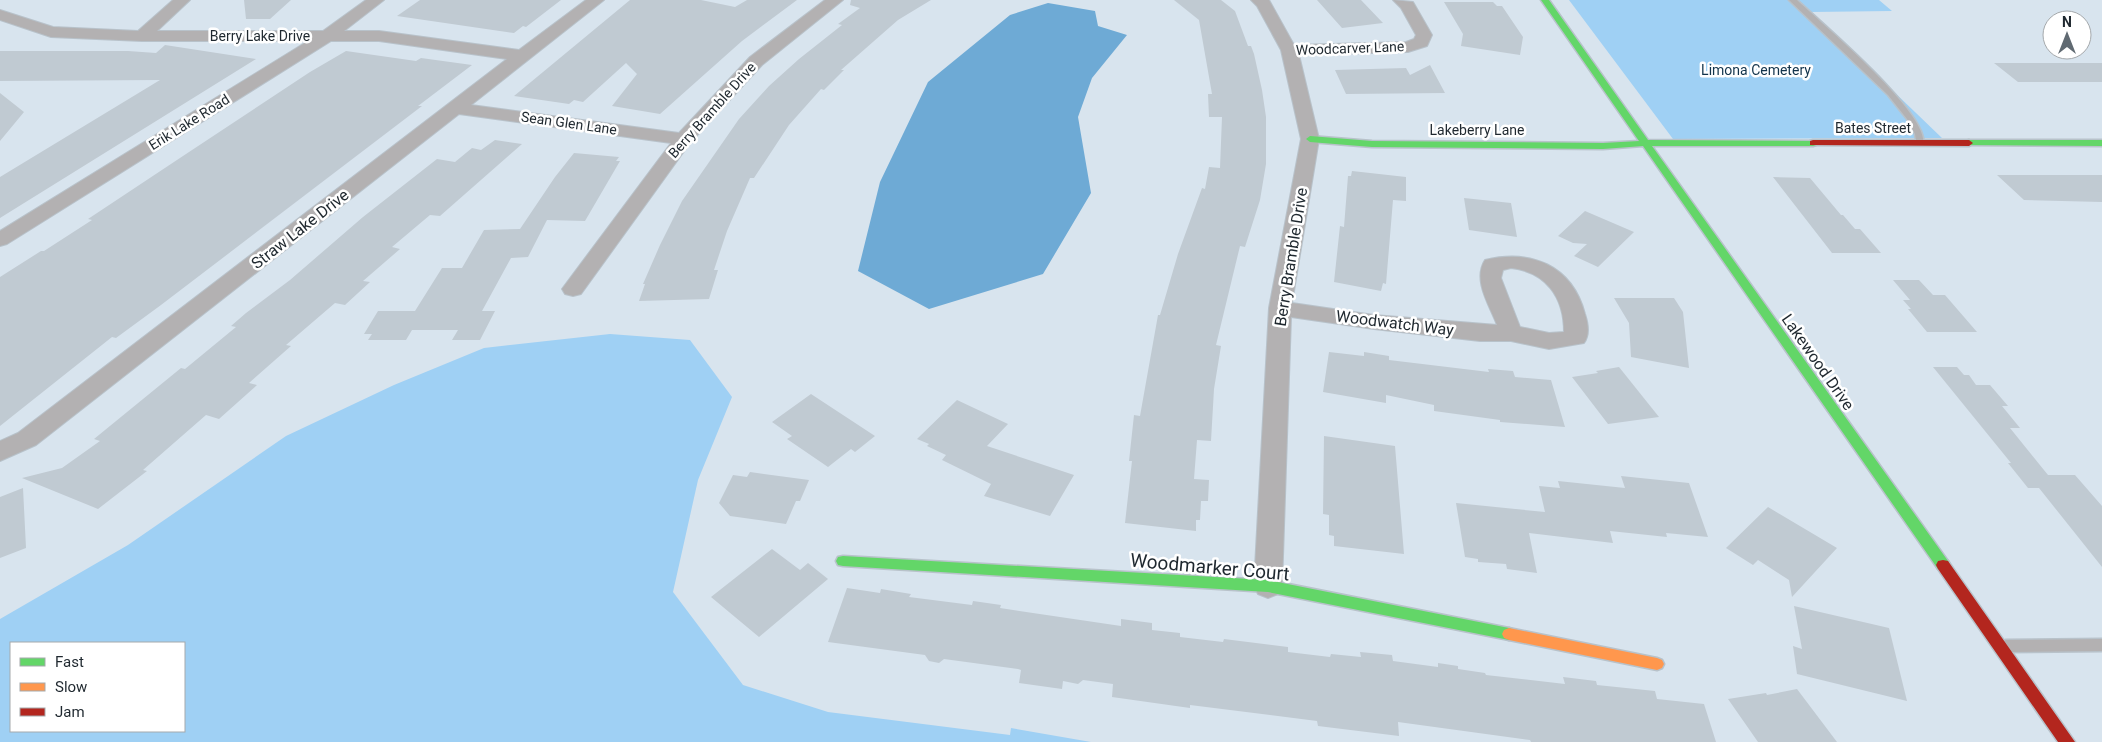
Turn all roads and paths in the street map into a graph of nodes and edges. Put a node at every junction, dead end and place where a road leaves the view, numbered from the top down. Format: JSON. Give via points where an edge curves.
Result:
{"nodes":[{"id":1,"x":182,"y":0,"type":"edge"},
{"id":2,"x":376,"y":0,"type":"edge"},
{"id":3,"x":596,"y":0,"type":"edge"},
{"id":4,"x":835,"y":0,"type":"edge"},
{"id":5,"x":1259,"y":0,"type":"edge"},
{"id":6,"x":1401,"y":0,"type":"edge"},
{"id":7,"x":1545,"y":0,"type":"edge"},
{"id":8,"x":1793,"y":0,"type":"edge"},
{"id":9,"x":0,"y":15,"type":"edge"},
{"id":10,"x":142,"y":36,"type":"junction"},
{"id":11,"x":327,"y":36,"type":"junction"},
{"id":12,"x":1288,"y":50,"type":"junction"},
{"id":13,"x":522,"y":56,"type":"junction"},
{"id":14,"x":456,"y":108,"type":"junction"},
{"id":15,"x":682,"y":139,"type":"junction"},
{"id":16,"x":1310,"y":139,"type":"junction"},
{"id":17,"x":1644,"y":143,"type":"junction"},
{"id":18,"x":1920,"y":143,"type":"junction"},
{"id":19,"x":2102,"y":143,"type":"edge"},
{"id":20,"x":0,"y":240,"type":"edge"},
{"id":21,"x":573,"y":289,"type":"dead end"},
{"id":22,"x":1280,"y":308,"type":"junction"},
{"id":23,"x":1511,"y":333,"type":"dead end"},
{"id":24,"x":0,"y":452,"type":"edge"},
{"id":25,"x":843,"y":561,"type":"dead end"},
{"id":26,"x":1268,"y":586,"type":"junction"},
{"id":27,"x":2102,"y":645,"type":"edge"},
{"id":28,"x":1999,"y":646,"type":"junction"},
{"id":29,"x":1657,"y":664,"type":"dead end"},
{"id":30,"x":2067,"y":742,"type":"edge"}],
"edges":[{"from":1,"to":10,"type":"street"},
{"from":2,"to":11,"type":"street","name":"Erik Lake Road"},
{"from":3,"to":13,"type":"street","name":"Straw Lake Drive"},
{"from":4,"to":15,"type":"street","name":"Berry Bramble Drive","via":[[756,61]]},
{"from":5,"to":12,"type":"street","name":"Berry Bramble Drive"},
{"from":6,"to":12,"type":"street","name":"Woodcarver Lane","via":[[1424,35],[1421,42],[1408,47]]},
{"from":7,"to":17,"type":"street","name":"Lakewood Drive"},
{"from":8,"to":18,"type":"lane","via":[[1891,93],[1911,118]]},
{"from":9,"to":10,"type":"street","name":"Berry Lake Drive","via":[[52,32]]},
{"from":10,"to":11,"type":"street","name":"Berry Lake Drive"},
{"from":11,"to":13,"type":"street","name":"Berry Lake Drive","via":[[378,36]]},
{"from":11,"to":20,"type":"street","name":"Erik Lake Road"},
{"from":12,"to":16,"type":"street","name":"Berry Bramble Drive"},
{"from":13,"to":14,"type":"street","name":"Straw Lake Drive"},
{"from":14,"to":15,"type":"street","name":"Sean Glen Lane"},
{"from":14,"to":24,"type":"street","name":"Straw Lake Drive","via":[[28,439]]},
{"from":15,"to":21,"type":"street","name":"Berry Bramble Drive"},
{"from":16,"to":17,"type":"street","name":"Lakeberry Lane","via":[[1372,144],[1603,146]]},
{"from":16,"to":22,"type":"street","name":"Berry Bramble Drive"},
{"from":17,"to":18,"type":"street","name":"Bates Street"},
{"from":17,"to":28,"type":"street","name":"Lakewood Drive"},
{"from":18,"to":19,"type":"street","name":"Bates Street"},
{"from":22,"to":23,"type":"street","name":"Woodwatch Way","via":[[1384,323]]},
{"from":22,"to":26,"type":"street","name":"Berry Bramble Drive"},
{"from":25,"to":26,"type":"street","name":"Woodmarker Court"},
{"from":26,"to":29,"type":"street","name":"Woodmarker Court"},
{"from":27,"to":28,"type":"lane"},
{"from":28,"to":30,"type":"street","name":"Lakewood Drive"}]}
